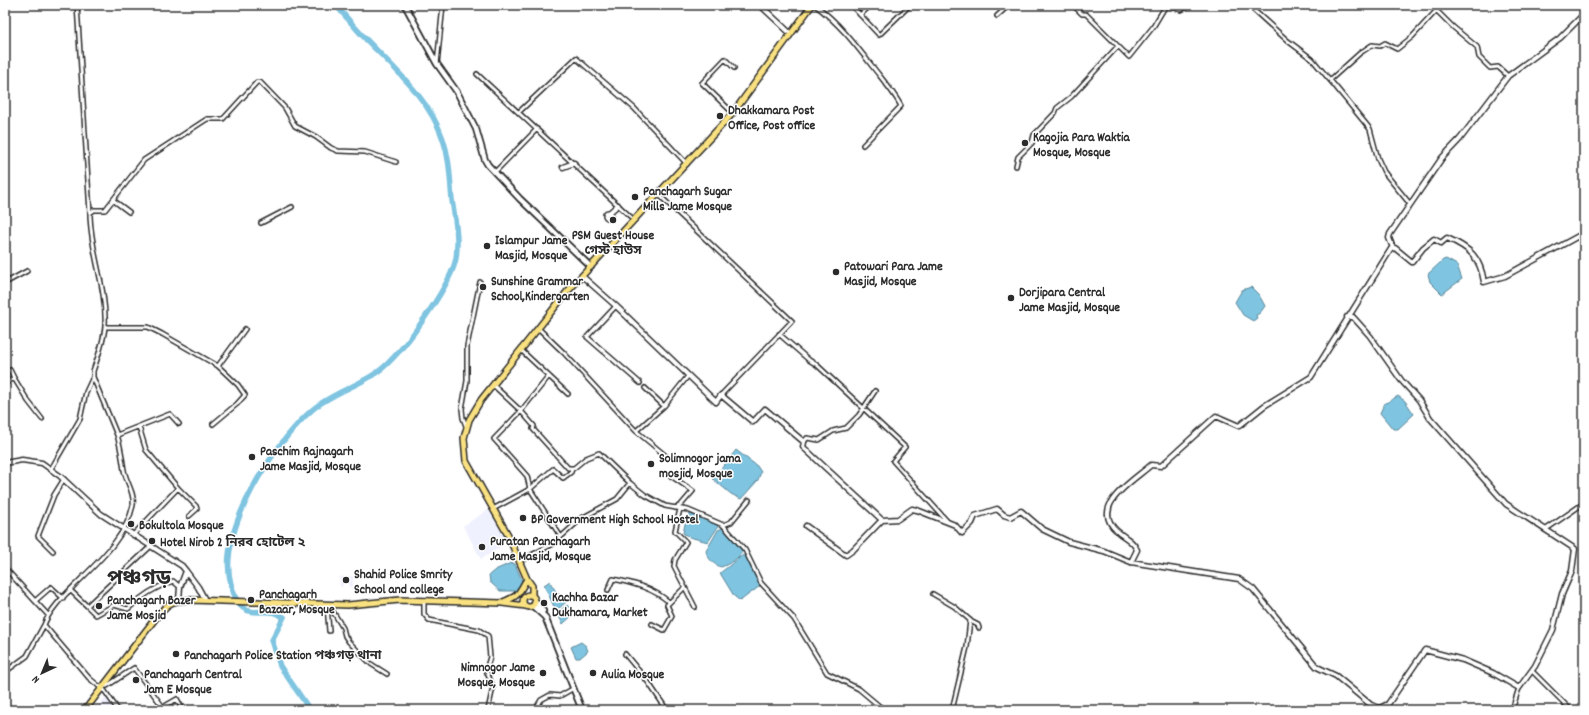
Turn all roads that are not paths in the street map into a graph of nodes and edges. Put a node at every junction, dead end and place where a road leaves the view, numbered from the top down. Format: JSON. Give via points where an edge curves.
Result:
{"nodes":[{"id":1,"x":77,"y":5,"type":"edge"},
{"id":2,"x":405,"y":5,"type":"edge"},
{"id":3,"x":443,"y":5,"type":"edge"},
{"id":4,"x":760,"y":5,"type":"edge"},
{"id":5,"x":812,"y":5,"type":"edge"},
{"id":6,"x":816,"y":5,"type":"edge"},
{"id":7,"x":851,"y":5,"type":"edge"},
{"id":8,"x":871,"y":5,"type":"edge"},
{"id":9,"x":910,"y":5,"type":"edge"},
{"id":10,"x":1009,"y":5,"type":"edge"},
{"id":11,"x":1073,"y":5,"type":"edge"},
{"id":12,"x":1192,"y":5,"type":"edge"},
{"id":13,"x":1248,"y":5,"type":"edge"},
{"id":14,"x":1430,"y":5,"type":"edge"},
{"id":15,"x":1436,"y":11,"type":"junction"},
{"id":16,"x":1584,"y":14,"type":"edge"},
{"id":17,"x":860,"y":15,"type":"junction"},
{"id":18,"x":997,"y":16,"type":"dead end"},
{"id":19,"x":791,"y":34,"type":"junction"},
{"id":20,"x":1118,"y":46,"type":"junction"},
{"id":21,"x":437,"y":64,"type":"junction"},
{"id":22,"x":734,"y":68,"type":"dead end"},
{"id":23,"x":477,"y":74,"type":"dead end"},
{"id":24,"x":1508,"y":76,"type":"junction"},
{"id":25,"x":1330,"y":80,"type":"junction"},
{"id":26,"x":518,"y":112,"type":"junction"},
{"id":27,"x":733,"y":113,"type":"junction"},
{"id":28,"x":537,"y":129,"type":"junction"},
{"id":29,"x":863,"y":145,"type":"dead end"},
{"id":30,"x":396,"y":162,"type":"dead end"},
{"id":31,"x":574,"y":164,"type":"junction"},
{"id":32,"x":687,"y":164,"type":"junction"},
{"id":33,"x":1016,"y":166,"type":"dead end"},
{"id":34,"x":563,"y":167,"type":"dead end"},
{"id":35,"x":495,"y":172,"type":"junction"},
{"id":36,"x":658,"y":194,"type":"junction"},
{"id":37,"x":113,"y":200,"type":"junction"},
{"id":38,"x":1410,"y":204,"type":"junction"},
{"id":39,"x":618,"y":205,"type":"junction"},
{"id":40,"x":292,"y":207,"type":"dead end"},
{"id":41,"x":129,"y":212,"type":"dead end"},
{"id":42,"x":90,"y":213,"type":"junction"},
{"id":43,"x":610,"y":213,"type":"dead end"},
{"id":44,"x":634,"y":220,"type":"junction"},
{"id":45,"x":262,"y":224,"type":"dead end"},
{"id":46,"x":1584,"y":233,"type":"edge"},
{"id":47,"x":1393,"y":248,"type":"junction"},
{"id":48,"x":591,"y":267,"type":"junction"},
{"id":49,"x":27,"y":271,"type":"dead end"},
{"id":50,"x":582,"y":276,"type":"junction"},
{"id":51,"x":480,"y":282,"type":"dead end"},
{"id":52,"x":5,"y":283,"type":"edge"},
{"id":53,"x":616,"y":306,"type":"junction"},
{"id":54,"x":1347,"y":317,"type":"junction"},
{"id":55,"x":105,"y":327,"type":"junction"},
{"id":56,"x":538,"y":328,"type":"junction"},
{"id":57,"x":244,"y":330,"type":"dead end"},
{"id":58,"x":779,"y":334,"type":"junction"},
{"id":59,"x":520,"y":350,"type":"junction"},
{"id":60,"x":218,"y":366,"type":"junction"},
{"id":61,"x":10,"y":370,"type":"dead end"},
{"id":62,"x":549,"y":376,"type":"junction"},
{"id":63,"x":688,"y":376,"type":"junction"},
{"id":64,"x":93,"y":377,"type":"junction"},
{"id":65,"x":14,"y":378,"type":"junction"},
{"id":66,"x":640,"y":383,"type":"dead end"},
{"id":67,"x":5,"y":384,"type":"edge"},
{"id":68,"x":493,"y":385,"type":"junction"},
{"id":69,"x":645,"y":388,"type":"dead end"},
{"id":70,"x":875,"y":391,"type":"dead end"},
{"id":71,"x":568,"y":394,"type":"dead end"},
{"id":72,"x":722,"y":395,"type":"junction"},
{"id":73,"x":664,"y":406,"type":"junction"},
{"id":74,"x":863,"y":409,"type":"junction"},
{"id":75,"x":521,"y":411,"type":"junction"},
{"id":76,"x":42,"y":420,"type":"dead end"},
{"id":77,"x":179,"y":424,"type":"dead end"},
{"id":78,"x":213,"y":424,"type":"dead end"},
{"id":79,"x":466,"y":426,"type":"junction"},
{"id":80,"x":138,"y":427,"type":"junction"},
{"id":81,"x":636,"y":431,"type":"junction"},
{"id":82,"x":117,"y":434,"type":"junction"},
{"id":83,"x":804,"y":442,"type":"junction"},
{"id":84,"x":666,"y":456,"type":"dead end"},
{"id":85,"x":5,"y":463,"type":"edge"},
{"id":86,"x":51,"y":469,"type":"junction"},
{"id":87,"x":572,"y":469,"type":"junction"},
{"id":88,"x":671,"y":476,"type":"dead end"},
{"id":89,"x":64,"y":479,"type":"junction"},
{"id":90,"x":630,"y":483,"type":"junction"},
{"id":91,"x":178,"y":488,"type":"junction"},
{"id":92,"x":530,"y":489,"type":"junction"},
{"id":93,"x":749,"y":500,"type":"dead end"},
{"id":94,"x":1584,"y":503,"type":"edge"},
{"id":95,"x":675,"y":508,"type":"junction"},
{"id":96,"x":493,"y":509,"type":"junction"},
{"id":97,"x":680,"y":509,"type":"junction"},
{"id":98,"x":189,"y":516,"type":"dead end"},
{"id":99,"x":882,"y":520,"type":"junction"},
{"id":100,"x":948,"y":522,"type":"junction"},
{"id":101,"x":723,"y":525,"type":"junction"},
{"id":102,"x":806,"y":526,"type":"dead end"},
{"id":103,"x":122,"y":529,"type":"junction"},
{"id":104,"x":1545,"y":530,"type":"junction"},
{"id":105,"x":133,"y":535,"type":"junction"},
{"id":106,"x":561,"y":537,"type":"junction"},
{"id":107,"x":151,"y":546,"type":"junction"},
{"id":108,"x":53,"y":551,"type":"dead end"},
{"id":109,"x":520,"y":561,"type":"junction"},
{"id":110,"x":1131,"y":562,"type":"junction"},
{"id":111,"x":5,"y":568,"type":"edge"},
{"id":112,"x":186,"y":571,"type":"junction"},
{"id":113,"x":525,"y":581,"type":"junction"},
{"id":114,"x":180,"y":587,"type":"junction"},
{"id":115,"x":684,"y":588,"type":"junction"},
{"id":116,"x":70,"y":590,"type":"junction"},
{"id":117,"x":608,"y":590,"type":"dead end"},
{"id":118,"x":533,"y":593,"type":"junction"},
{"id":119,"x":933,"y":594,"type":"dead end"},
{"id":120,"x":63,"y":598,"type":"junction"},
{"id":121,"x":523,"y":599,"type":"junction"},
{"id":122,"x":179,"y":600,"type":"junction"},
{"id":123,"x":204,"y":600,"type":"junction"},
{"id":124,"x":424,"y":600,"type":"junction"},
{"id":125,"x":35,"y":601,"type":"junction"},
{"id":126,"x":668,"y":602,"type":"junction"},
{"id":127,"x":502,"y":603,"type":"junction"},
{"id":128,"x":517,"y":604,"type":"junction"},
{"id":129,"x":534,"y":604,"type":"junction"},
{"id":130,"x":328,"y":605,"type":"junction"},
{"id":131,"x":87,"y":606,"type":"junction"},
{"id":132,"x":526,"y":606,"type":"junction"},
{"id":133,"x":694,"y":607,"type":"dead end"},
{"id":134,"x":48,"y":615,"type":"junction"},
{"id":135,"x":970,"y":620,"type":"junction"},
{"id":136,"x":652,"y":624,"type":"dead end"},
{"id":137,"x":44,"y":626,"type":"junction"},
{"id":138,"x":979,"y":628,"type":"dead end"},
{"id":139,"x":329,"y":631,"type":"dead end"},
{"id":140,"x":625,"y":654,"type":"dead end"},
{"id":141,"x":1532,"y":671,"type":"junction"},
{"id":142,"x":5,"y":672,"type":"edge"},
{"id":143,"x":387,"y":674,"type":"dead end"},
{"id":144,"x":102,"y":687,"type":"junction"},
{"id":145,"x":574,"y":688,"type":"junction"},
{"id":146,"x":1519,"y":688,"type":"junction"},
{"id":147,"x":581,"y":708,"type":"edge"},
{"id":148,"x":84,"y":710,"type":"edge"},
{"id":149,"x":118,"y":710,"type":"edge"},
{"id":150,"x":183,"y":710,"type":"edge"},
{"id":151,"x":488,"y":710,"type":"edge"},
{"id":152,"x":540,"y":710,"type":"edge"},
{"id":153,"x":575,"y":710,"type":"edge"},
{"id":154,"x":666,"y":710,"type":"edge"},
{"id":155,"x":884,"y":710,"type":"edge"},
{"id":156,"x":952,"y":710,"type":"edge"},
{"id":157,"x":1512,"y":710,"type":"edge"},
{"id":158,"x":1571,"y":710,"type":"edge"}],
"edges":[{"from":1,"to":42,"type":"street"},
{"from":2,"to":21,"type":"main road"},
{"from":3,"to":21,"type":"street"},
{"from":4,"to":19,"type":"street"},
{"from":5,"to":19,"type":"highway"},
{"from":6,"to":29,"type":"street","via":[[837,23],[855,44],[901,106]]},
{"from":7,"to":17,"type":"street"},
{"from":8,"to":17,"type":"street"},
{"from":9,"to":17,"type":"street","via":[[879,35]]},
{"from":10,"to":18,"type":"street"},
{"from":11,"to":20,"type":"street","via":[[1082,14],[1086,14]]},
{"from":12,"to":20,"type":"street","via":[[1181,10],[1165,7],[1129,57]]},
{"from":13,"to":25,"type":"street","via":[[1288,42],[1312,59]]},
{"from":14,"to":15,"type":"street"},
{"from":15,"to":24,"type":"street","via":[[1477,47],[1479,57],[1490,68],[1498,67]]},
{"from":15,"to":25,"type":"street","via":[[1397,49],[1386,43],[1380,46],[1372,45]]},
{"from":16,"to":24,"type":"street","via":[[1560,38]]},
{"from":19,"to":27,"type":"highway"},
{"from":20,"to":33,"type":"street","via":[[1034,135],[1032,142],[1018,157]]},
{"from":21,"to":35,"type":"main road","via":[[457,92],[476,129],[485,160]]},
{"from":22,"to":27,"type":"street","via":[[725,59],[702,83]]},
{"from":23,"to":26,"type":"street"},
{"from":24,"to":38,"type":"street","via":[[1460,139],[1442,158]]},
{"from":25,"to":38,"type":"street","via":[[1370,129],[1384,172]]},
{"from":26,"to":28,"type":"street"},
{"from":26,"to":32,"type":"street","via":[[576,58],[634,108]]},
{"from":27,"to":32,"type":"highway"},
{"from":28,"to":31,"type":"street"},
{"from":28,"to":35,"type":"street"},
{"from":30,"to":37,"type":"street","via":[[365,152],[338,151],[330,148],[295,126],[285,108],[268,88],[257,82],[223,118],[207,119],[144,160]]},
{"from":31,"to":34,"type":"street"},
{"from":31,"to":39,"type":"street"},
{"from":32,"to":36,"type":"highway"},
{"from":35,"to":48,"type":"main road"},
{"from":36,"to":44,"type":"highway"},
{"from":36,"to":58,"type":"street","via":[[792,321]]},
{"from":37,"to":41,"type":"street"},
{"from":37,"to":42,"type":"street","via":[[105,210],[94,210]]},
{"from":38,"to":47,"type":"street","via":[[1390,234]]},
{"from":39,"to":43,"type":"street"},
{"from":39,"to":44,"type":"street"},
{"from":40,"to":45,"type":"street"},
{"from":42,"to":55,"type":"street","via":[[90,232],[102,292]]},
{"from":44,"to":48,"type":"highway"},
{"from":46,"to":47,"type":"street","via":[[1506,276],[1484,282],[1482,267],[1477,259],[1464,247],[1447,238],[1441,243],[1434,239],[1412,262]]},
{"from":47,"to":54,"type":"street"},
{"from":48,"to":50,"type":"highway"},
{"from":49,"to":52,"type":"street"},
{"from":50,"to":53,"type":"street"},
{"from":50,"to":56,"type":"highway"},
{"from":51,"to":79,"type":"street","via":[[467,346],[467,381],[462,409]]},
{"from":53,"to":63,"type":"street"},
{"from":53,"to":66,"type":"street","via":[[587,337]]},
{"from":54,"to":104,"type":"street","via":[[1353,317],[1362,326],[1430,418],[1506,504]]},
{"from":54,"to":110,"type":"street","via":[[1311,377],[1264,406],[1239,426],[1216,416],[1162,466],[1151,466],[1111,500],[1107,512],[1109,521],[1116,531],[1134,544],[1137,550]]},
{"from":55,"to":60,"type":"street","via":[[148,327]]},
{"from":55,"to":64,"type":"street"},
{"from":56,"to":59,"type":"highway"},
{"from":56,"to":81,"type":"street"},
{"from":57,"to":60,"type":"street"},
{"from":58,"to":72,"type":"street"},
{"from":58,"to":74,"type":"street","via":[[817,365]]},
{"from":59,"to":62,"type":"street"},
{"from":59,"to":68,"type":"highway"},
{"from":60,"to":78,"type":"street","via":[[245,395]]},
{"from":61,"to":65,"type":"street"},
{"from":62,"to":71,"type":"street"},
{"from":62,"to":75,"type":"street"},
{"from":63,"to":72,"type":"street","via":[[716,402]]},
{"from":63,"to":73,"type":"street"},
{"from":64,"to":82,"type":"street"},
{"from":64,"to":86,"type":"street","via":[[86,392],[80,419]]},
{"from":65,"to":67,"type":"street"},
{"from":65,"to":76,"type":"street"},
{"from":68,"to":75,"type":"street"},
{"from":68,"to":79,"type":"highway","via":[[476,407]]},
{"from":69,"to":73,"type":"street"},
{"from":70,"to":74,"type":"street"},
{"from":72,"to":83,"type":"street","via":[[753,422],[766,409]]},
{"from":73,"to":81,"type":"street"},
{"from":74,"to":83,"type":"street","via":[[846,428],[833,431],[819,440],[807,438]]},
{"from":74,"to":100,"type":"street","via":[[905,448],[893,461]]},
{"from":75,"to":87,"type":"street","via":[[534,426],[533,430],[563,463]]},
{"from":75,"to":92,"type":"street","via":[[494,439],[527,476]]},
{"from":77,"to":80,"type":"street","via":[[170,414]]},
{"from":79,"to":96,"type":"highway","via":[[466,461]]},
{"from":80,"to":82,"type":"street"},
{"from":80,"to":91,"type":"street","via":[[146,450]]},
{"from":81,"to":84,"type":"street"},
{"from":82,"to":103,"type":"street","via":[[133,500],[128,520]]},
{"from":83,"to":99,"type":"street","via":[[803,447]]},
{"from":85,"to":86,"type":"street","via":[[22,460],[42,463]]},
{"from":86,"to":89,"type":"street"},
{"from":87,"to":90,"type":"street","via":[[586,458],[599,453]]},
{"from":87,"to":92,"type":"street","via":[[563,478],[552,470]]},
{"from":88,"to":95,"type":"street","via":[[693,491]]},
{"from":89,"to":103,"type":"street","via":[[101,514]]},
{"from":89,"to":108,"type":"street","via":[[54,495],[38,536]]},
{"from":90,"to":95,"type":"street","via":[[651,499]]},
{"from":90,"to":106,"type":"street","via":[[617,498],[582,518]]},
{"from":91,"to":98,"type":"street","via":[[197,508]]},
{"from":91,"to":105,"type":"street"},
{"from":92,"to":96,"type":"street"},
{"from":92,"to":106,"type":"street"},
{"from":93,"to":101,"type":"street","via":[[731,522]]},
{"from":94,"to":104,"type":"street"},
{"from":95,"to":97,"type":"street"},
{"from":96,"to":109,"type":"highway"},
{"from":97,"to":101,"type":"street","via":[[702,515]]},
{"from":97,"to":115,"type":"street","via":[[675,531],[686,542],[674,566]]},
{"from":99,"to":100,"type":"street","via":[[898,519],[912,509]]},
{"from":99,"to":102,"type":"street","via":[[846,555]]},
{"from":100,"to":110,"type":"street","via":[[962,533],[975,516],[997,509],[1010,516],[1021,511],[1042,528],[1069,542],[1104,551]]},
{"from":101,"to":155,"type":"street","via":[[746,550],[761,583],[794,619],[825,671],[859,690]]},
{"from":103,"to":105,"type":"street"},
{"from":103,"to":116,"type":"street","via":[[101,559]]},
{"from":104,"to":141,"type":"street","via":[[1575,549],[1574,565],[1562,594],[1553,630]]},
{"from":105,"to":107,"type":"street"},
{"from":106,"to":109,"type":"street","via":[[550,546]]},
{"from":107,"to":112,"type":"street"},
{"from":107,"to":131,"type":"street"},
{"from":109,"to":113,"type":"highway"},
{"from":110,"to":146,"type":"street","via":[[1239,579],[1253,589],[1317,667],[1336,676],[1371,705],[1380,708],[1388,704],[1425,650],[1463,660],[1494,673]]},
{"from":111,"to":125,"type":"street"},
{"from":112,"to":114,"type":"street"},
{"from":112,"to":123,"type":"street"},
{"from":113,"to":118,"type":"highway"},
{"from":113,"to":127,"type":"highway","via":[[523,590]]},
{"from":114,"to":122,"type":"street"},
{"from":114,"to":131,"type":"street","via":[[173,581],[142,596],[128,609],[114,605],[96,615]]},
{"from":115,"to":126,"type":"street"},
{"from":115,"to":133,"type":"street"},
{"from":116,"to":120,"type":"street"},
{"from":116,"to":131,"type":"street"},
{"from":117,"to":126,"type":"street","via":[[612,579],[628,582],[658,593]]},
{"from":118,"to":121,"type":"highway","via":[[527,594]]},
{"from":118,"to":129,"type":"highway"},
{"from":119,"to":135,"type":"street","via":[[955,607]]},
{"from":120,"to":125,"type":"street","via":[[51,587]]},
{"from":120,"to":134,"type":"street"},
{"from":121,"to":128,"type":"highway"},
{"from":121,"to":132,"type":"highway"},
{"from":122,"to":123,"type":"highway"},
{"from":122,"to":144,"type":"highway","via":[[166,606]]},
{"from":123,"to":130,"type":"highway"},
{"from":124,"to":127,"type":"highway"},
{"from":124,"to":130,"type":"highway"},
{"from":124,"to":151,"type":"street","via":[[424,614],[430,620],[479,630],[488,636],[490,657],[486,670],[494,687]]},
{"from":125,"to":134,"type":"street"},
{"from":126,"to":136,"type":"street","via":[[666,606],[672,616],[664,630]]},
{"from":127,"to":128,"type":"highway"},
{"from":128,"to":132,"type":"highway"},
{"from":129,"to":132,"type":"highway"},
{"from":129,"to":145,"type":"main road","via":[[545,616]]},
{"from":130,"to":139,"type":"street"},
{"from":130,"to":143,"type":"street","via":[[349,642],[371,664]]},
{"from":134,"to":137,"type":"street"},
{"from":135,"to":138,"type":"street"},
{"from":135,"to":156,"type":"street","via":[[967,647]]},
{"from":137,"to":142,"type":"street","via":[[27,656]]},
{"from":137,"to":144,"type":"street","via":[[89,678]]},
{"from":140,"to":154,"type":"street","via":[[648,682]]},
{"from":141,"to":146,"type":"street"},
{"from":141,"to":158,"type":"street"},
{"from":144,"to":148,"type":"highway"},
{"from":144,"to":149,"type":"street"},
{"from":144,"to":150,"type":"street","via":[[134,668],[163,707],[177,699]]},
{"from":145,"to":147,"type":"main road"},
{"from":145,"to":152,"type":"street","via":[[562,696],[552,695],[541,700],[538,705]]},
{"from":146,"to":157,"type":"street"},
{"from":147,"to":153,"type":"street"}]}
